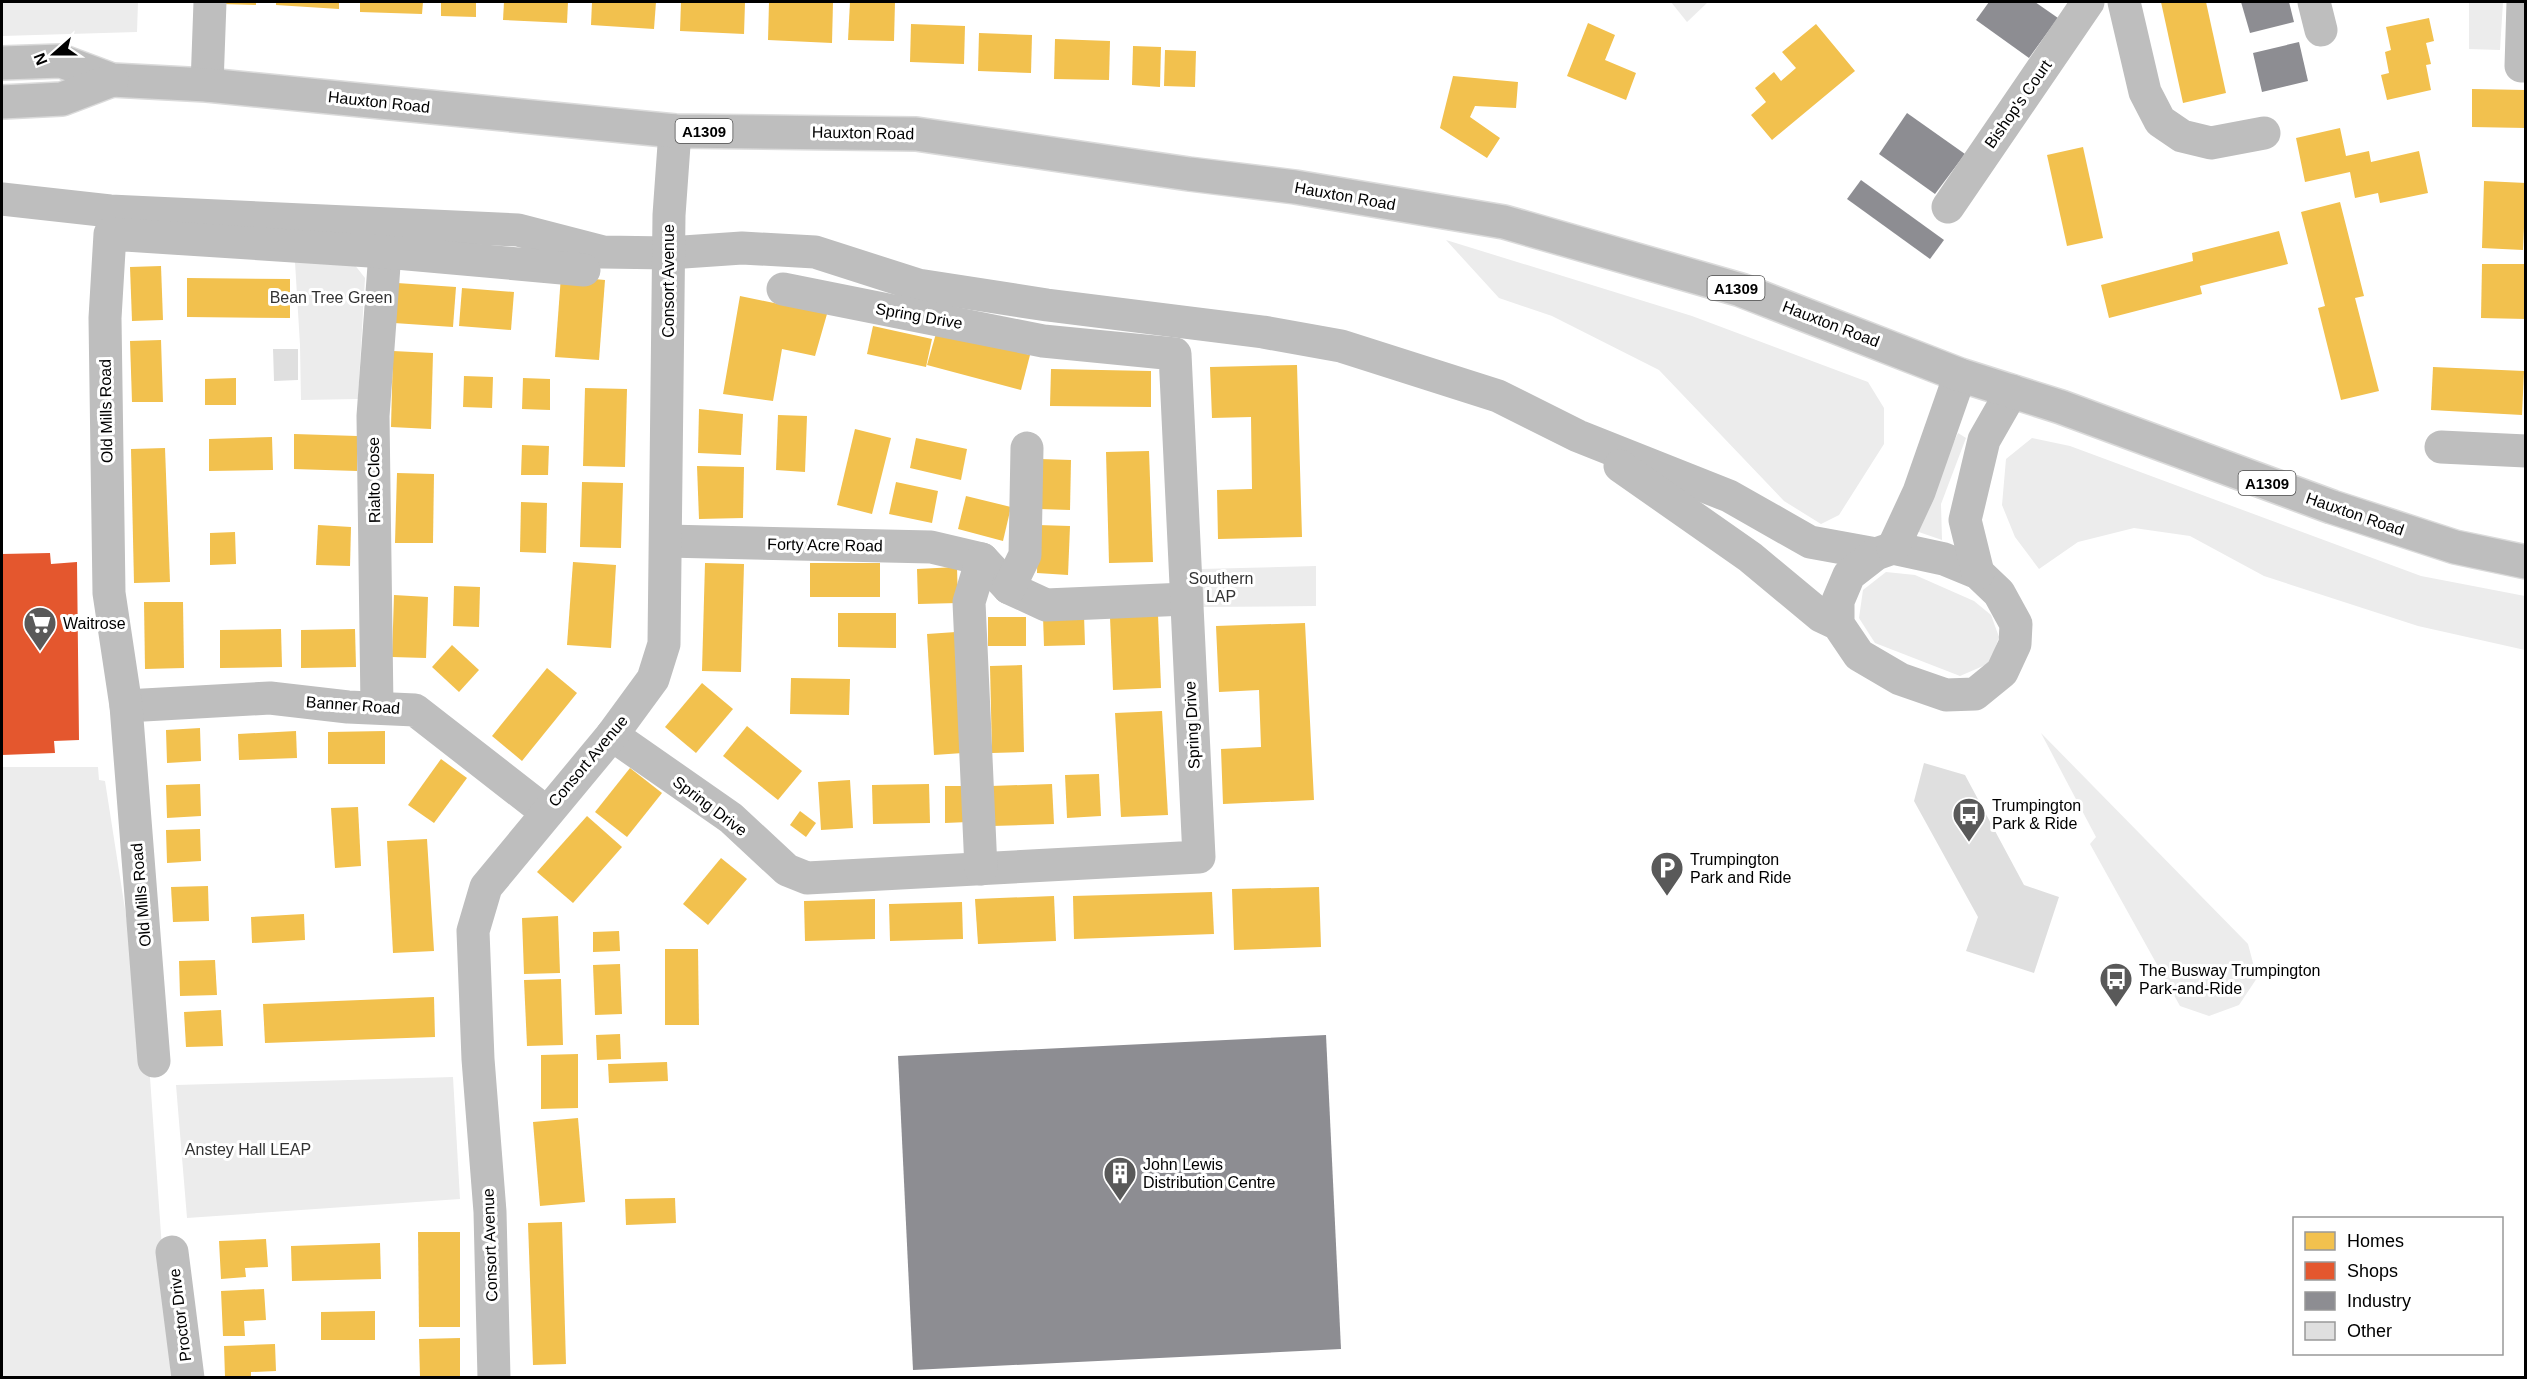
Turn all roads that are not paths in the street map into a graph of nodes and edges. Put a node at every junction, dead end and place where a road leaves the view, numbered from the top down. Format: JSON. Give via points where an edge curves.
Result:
{"nodes":[{"id":1,"x":210,"y":2,"type":"edge"},
{"id":2,"x":2088,"y":2,"type":"edge"},
{"id":3,"x":2124,"y":2,"type":"edge"},
{"id":4,"x":2523,"y":2,"type":"edge"},
{"id":5,"x":2,"y":63,"type":"edge"},
{"id":6,"x":2526,"y":66,"type":"edge"},
{"id":7,"x":112,"y":80,"type":"junction"},
{"id":8,"x":207,"y":85,"type":"junction"},
{"id":9,"x":2,"y":102,"type":"edge"},
{"id":10,"x":675,"y":131,"type":"junction"},
{"id":11,"x":2264,"y":133,"type":"dead end"},
{"id":12,"x":2,"y":199,"type":"edge"},
{"id":13,"x":1948,"y":207,"type":"dead end"},
{"id":14,"x":385,"y":252,"type":"junction"},
{"id":15,"x":669,"y":253,"type":"junction"},
{"id":16,"x":584,"y":270,"type":"dead end"},
{"id":17,"x":783,"y":289,"type":"dead end"},
{"id":18,"x":1960,"y":375,"type":"junction"},
{"id":19,"x":2012,"y":391,"type":"junction"},
{"id":20,"x":1578,"y":436,"type":"junction"},
{"id":21,"x":2440,"y":447,"type":"dead end"},
{"id":22,"x":1027,"y":448,"type":"dead end"},
{"id":23,"x":2526,"y":450,"type":"edge"},
{"id":24,"x":666,"y":541,"type":"junction"},
{"id":25,"x":1885,"y":551,"type":"junction"},
{"id":26,"x":982,"y":559,"type":"junction"},
{"id":27,"x":2526,"y":562,"type":"edge"},
{"id":28,"x":1978,"y":573,"type":"junction"},
{"id":29,"x":1009,"y":588,"type":"junction"},
{"id":30,"x":1186,"y":599,"type":"junction"},
{"id":31,"x":1838,"y":624,"type":"junction"},
{"id":32,"x":126,"y":706,"type":"junction"},
{"id":33,"x":377,"y":707,"type":"junction"},
{"id":34,"x":612,"y":735,"type":"junction"},
{"id":35,"x":546,"y":812,"type":"junction"},
{"id":36,"x":981,"y":869,"type":"junction"},
{"id":37,"x":154,"y":1061,"type":"dead end"},
{"id":38,"x":172,"y":1252,"type":"dead end"},
{"id":39,"x":188,"y":1377,"type":"edge"},
{"id":40,"x":494,"y":1377,"type":"edge"}],
"edges":[{"from":1,"to":8,"type":"street"},
{"from":2,"to":13,"type":"street","name":"Bishop's Court"},
{"from":3,"to":11,"type":"street","via":[[2145,92],[2160,122],[2182,136],[2211,143]]},
{"from":4,"to":6,"type":"street","via":[[2521,66]]},
{"from":5,"to":7,"type":"street","name":"Hauxton Road","via":[[61,61]]},
{"from":7,"to":8,"type":"street","name":"Hauxton Road","number":"A1309"},
{"from":7,"to":9,"type":"street","name":"Hauxton Road","number":"A1309","via":[[62,99]]},
{"from":8,"to":10,"type":"street","name":"Hauxton Road","number":"A1309"},
{"from":10,"to":15,"type":"street","name":"Consort Avenue"},
{"from":10,"to":18,"type":"street","name":"Hauxton Road","number":"A1309","via":[[916,134],[1294,187],[1504,222],[1741,290]]},
{"from":12,"to":15,"type":"street","via":[[110,211],[518,230],[603,252]]},
{"from":14,"to":16,"type":"street","name":"Old Mills Road"},
{"from":14,"to":32,"type":"street","name":"Old Mills Road","via":[[110,234],[105,318],[109,593]]},
{"from":14,"to":33,"type":"street","name":"Rialto Close","via":[[373,416]]},
{"from":15,"to":20,"type":"street","via":[[742,248],[815,252],[918,285],[1341,346],[1498,396]]},
{"from":15,"to":24,"type":"street","name":"Consort Avenue"},
{"from":17,"to":30,"type":"street","name":"Spring Drive","via":[[1043,341],[1175,354]]},
{"from":18,"to":19,"type":"street","name":"Hauxton Road","number":"A1309"},
{"from":18,"to":25,"type":"street","via":[[1919,492]]},
{"from":19,"to":27,"type":"street","name":"Hauxton Road","number":"A1309","via":[[2332,507],[2455,547]]},
{"from":19,"to":28,"type":"street","via":[[1984,440],[1965,520]]},
{"from":20,"to":25,"type":"street","via":[[1729,496],[1810,542]]},
{"from":20,"to":31,"type":"street","via":[[1750,556],[1821,616]]},
{"from":21,"to":23,"type":"street"},
{"from":22,"to":29,"type":"street","via":[[1025,555]]},
{"from":24,"to":26,"type":"street","name":"Forty Acre Road","via":[[931,547]]},
{"from":24,"to":34,"type":"street","name":"Consort Avenue","via":[[664,644],[653,679]]},
{"from":25,"to":28,"type":"street","via":[[1944,559]]},
{"from":25,"to":31,"type":"street","via":[[1848,575],[1838,601]]},
{"from":26,"to":29,"type":"street"},
{"from":26,"to":36,"type":"street","via":[[969,602]]},
{"from":28,"to":31,"type":"street","via":[[1999,592],[2016,624],[2015,644],[2002,672],[1975,694],[1947,695],[1900,679],[1859,655]]},
{"from":29,"to":30,"type":"street","via":[[1046,605]]},
{"from":30,"to":36,"type":"street","name":"Spring Drive","via":[[1199,857]]},
{"from":32,"to":33,"type":"street","name":"Banner Road","via":[[270,698]]},
{"from":32,"to":37,"type":"street","name":"Old Mills Road"},
{"from":33,"to":35,"type":"street","name":"Banner Road","via":[[415,710]]},
{"from":34,"to":35,"type":"street","name":"Consort Avenue"},
{"from":34,"to":36,"type":"street","name":"Spring Drive","via":[[731,818],[787,870],[807,878]]},
{"from":35,"to":40,"type":"street","name":"Consort Avenue","via":[[486,888],[473,931],[490,1212]]},
{"from":38,"to":39,"type":"street","name":"Proctor Drive"}]}
